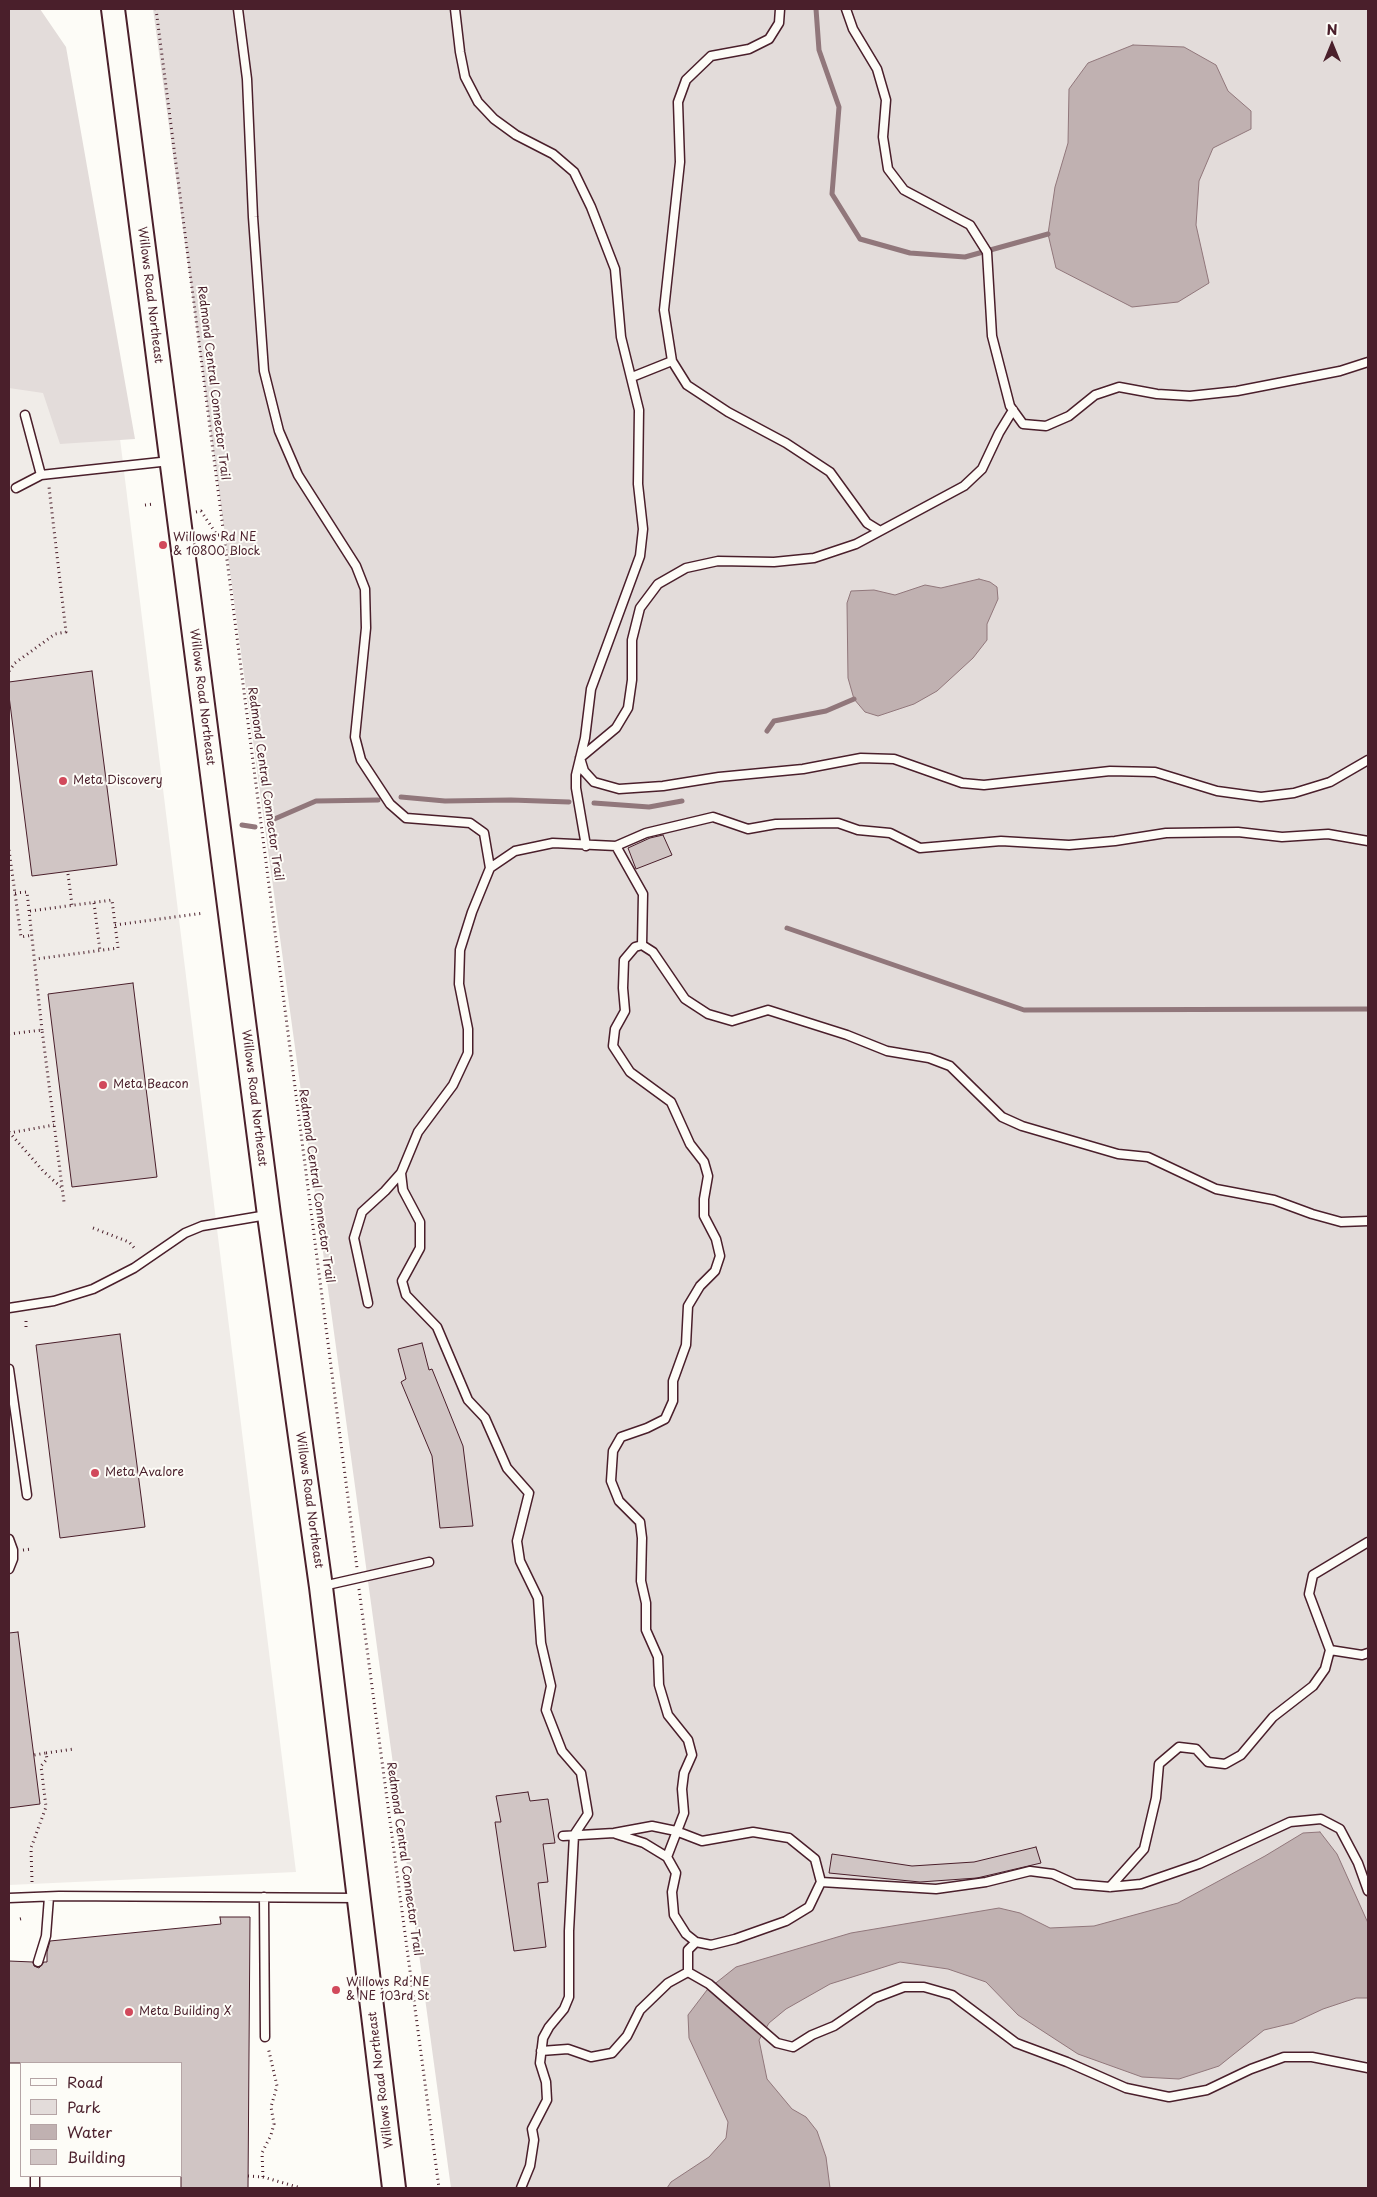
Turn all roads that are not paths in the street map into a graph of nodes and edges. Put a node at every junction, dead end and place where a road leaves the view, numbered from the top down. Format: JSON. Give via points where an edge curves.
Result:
{"nodes":[{"id":1,"x":113,"y":9,"type":"edge"},
{"id":2,"x":238,"y":9,"type":"edge"},
{"id":3,"x":455,"y":9,"type":"edge"},
{"id":4,"x":780,"y":9,"type":"edge"},
{"id":5,"x":846,"y":9,"type":"edge"},
{"id":6,"x":672,"y":361,"type":"junction"},
{"id":7,"x":1368,"y":362,"type":"edge"},
{"id":8,"x":632,"y":378,"type":"junction"},
{"id":9,"x":1013,"y":410,"type":"junction"},
{"id":10,"x":25,"y":415,"type":"dead end"},
{"id":11,"x":172,"y":460,"type":"junction"},
{"id":12,"x":41,"y":475,"type":"junction"},
{"id":13,"x":16,"y":488,"type":"dead end"},
{"id":14,"x":880,"y":531,"type":"junction"},
{"id":15,"x":580,"y":758,"type":"junction"},
{"id":16,"x":1368,"y":760,"type":"edge"},
{"id":17,"x":1368,"y":841,"type":"edge"},
{"id":18,"x":586,"y":846,"type":"junction"},
{"id":19,"x":616,"y":846,"type":"junction"},
{"id":20,"x":490,"y":868,"type":"junction"},
{"id":21,"x":642,"y":945,"type":"junction"},
{"id":22,"x":401,"y":1174,"type":"junction"},
{"id":23,"x":269,"y":1215,"type":"junction"},
{"id":24,"x":1368,"y":1221,"type":"edge"},
{"id":25,"x":368,"y":1303,"type":"dead end"},
{"id":26,"x":9,"y":1308,"type":"edge"},
{"id":27,"x":9,"y":1370,"type":"edge"},
{"id":28,"x":27,"y":1495,"type":"dead end"},
{"id":29,"x":9,"y":1539,"type":"edge"},
{"id":30,"x":1368,"y":1542,"type":"edge"},
{"id":31,"x":428,"y":1562,"type":"dead end"},
{"id":32,"x":9,"y":1569,"type":"edge"},
{"id":33,"x":321,"y":1587,"type":"junction"},
{"id":34,"x":1330,"y":1650,"type":"junction"},
{"id":35,"x":1368,"y":1653,"type":"edge"},
{"id":36,"x":676,"y":1831,"type":"junction"},
{"id":37,"x":614,"y":1833,"type":"junction"},
{"id":38,"x":574,"y":1835,"type":"junction"},
{"id":39,"x":563,"y":1836,"type":"dead end"},
{"id":40,"x":667,"y":1857,"type":"junction"},
{"id":41,"x":820,"y":1882,"type":"junction"},
{"id":42,"x":1110,"y":1887,"type":"junction"},
{"id":43,"x":1368,"y":1891,"type":"edge"},
{"id":44,"x":49,"y":1897,"type":"junction"},
{"id":45,"x":264,"y":1897,"type":"junction"},
{"id":46,"x":9,"y":1898,"type":"edge"},
{"id":47,"x":359,"y":1898,"type":"junction"},
{"id":48,"x":696,"y":1942,"type":"junction"},
{"id":49,"x":38,"y":1962,"type":"dead end"},
{"id":50,"x":688,"y":1972,"type":"junction"},
{"id":51,"x":265,"y":2036,"type":"road end"},
{"id":52,"x":541,"y":2051,"type":"junction"},
{"id":53,"x":1368,"y":2068,"type":"edge"},
{"id":54,"x":394,"y":2188,"type":"edge"},
{"id":55,"x":521,"y":2188,"type":"edge"}],
"edges":[{"from":1,"to":11,"type":"main road","name":"Willows Road Northeast"},
{"from":2,"to":20,"type":"lane","via":[[247,79],[252,217],[264,371],[279,431],[298,474],[356,566],[365,589],[366,628],[355,737],[361,760],[390,804],[406,818],[470,823],[484,833]]},
{"from":3,"to":8,"type":"lane","via":[[465,77],[478,102],[494,119],[516,135],[553,154],[574,172],[591,207],[615,269],[621,336]]},
{"from":4,"to":6,"type":"lane","via":[[779,23],[769,39],[749,49],[711,56],[686,80],[678,102],[680,162],[664,310]]},
{"from":5,"to":9,"type":"lane","via":[[852,29],[876,69],[886,100],[883,136],[888,169],[904,190],[970,225],[987,252],[992,336]]},
{"from":6,"to":8,"type":"lane"},
{"from":6,"to":14,"type":"lane","via":[[687,385],[830,472],[867,523]]},
{"from":7,"to":9,"type":"lane","via":[[1340,371],[1247,389],[1190,396],[1119,387],[1095,395],[1069,416],[1046,426],[1023,424]]},
{"from":8,"to":15,"type":"lane","via":[[639,410],[638,484],[643,529],[640,556],[591,689]]},
{"from":9,"to":14,"type":"lane","via":[[982,469],[964,486]]},
{"from":10,"to":12,"type":"lane"},
{"from":11,"to":12,"type":"lane"},
{"from":11,"to":23,"type":"main road","name":"Willows Road Northeast"},
{"from":12,"to":13,"type":"lane"},
{"from":14,"to":15,"type":"lane","via":[[856,544],[814,558],[774,562],[718,561],[686,568],[658,584],[640,608],[632,640],[628,708],[616,728]]},
{"from":15,"to":16,"type":"lane","via":[[584,771],[594,782],[619,789],[803,769],[861,758],[894,759],[984,786],[1067,774],[1155,772],[1217,791],[1262,797],[1294,793],[1330,782]]},
{"from":15,"to":18,"type":"lane","via":[[576,788]]},
{"from":17,"to":19,"type":"lane","via":[[1328,834],[1282,837],[1238,832],[1166,833],[1069,845],[1001,841],[920,848],[890,832],[858,830],[838,822],[776,824],[748,829],[712,817],[646,832]]},
{"from":18,"to":19,"type":"lane"},
{"from":18,"to":20,"type":"lane","via":[[553,843],[515,851]]},
{"from":19,"to":21,"type":"lane","via":[[643,894]]},
{"from":20,"to":22,"type":"lane","via":[[460,950],[459,984],[468,1029],[468,1052],[453,1085],[418,1132]]},
{"from":21,"to":24,"type":"lane","via":[[653,952],[685,999],[708,1014],[732,1021],[768,1010],[887,1051],[929,1058],[950,1066],[1002,1117],[1022,1126],[1118,1154],[1148,1157],[1216,1189],[1274,1200],[1341,1222]]},
{"from":21,"to":36,"type":"lane","via":[[635,947],[624,960],[622,988],[625,1011],[615,1029],[613,1046],[630,1072],[671,1102],[690,1144],[704,1162],[708,1176],[704,1216],[716,1239],[720,1256],[716,1270],[700,1286],[688,1306],[686,1345],[673,1380],[673,1401],[665,1419],[621,1437],[613,1451],[611,1481],[619,1501],[640,1522],[646,1630],[658,1657],[659,1685],[668,1715],[688,1740],[692,1755],[684,1773],[684,1813]]},
{"from":22,"to":25,"type":"lane","via":[[362,1212],[354,1238]]},
{"from":22,"to":38,"type":"lane","via":[[403,1190],[420,1222],[420,1248],[402,1281],[406,1295],[437,1327],[468,1400],[484,1418],[507,1468],[529,1493],[517,1541],[520,1561],[538,1598],[541,1643],[551,1686],[546,1710],[562,1751],[581,1773],[588,1814]]},
{"from":23,"to":26,"type":"lane","via":[[202,1226],[93,1289]]},
{"from":23,"to":33,"type":"main road","name":"Willows Road Northeast"},
{"from":27,"to":28,"type":"lane"},
{"from":29,"to":32,"type":"lane","via":[[13,1559]]},
{"from":30,"to":34,"type":"lane","via":[[1313,1575],[1308,1594]]},
{"from":31,"to":33,"type":"lane"},
{"from":33,"to":47,"type":"main road","name":"Willows Road Northeast"},
{"from":34,"to":35,"type":"lane"},
{"from":34,"to":42,"type":"lane","via":[[1325,1669],[1313,1686],[1273,1717],[1241,1755],[1225,1764],[1208,1762],[1196,1750],[1179,1747],[1159,1764],[1156,1798],[1144,1850]]},
{"from":36,"to":37,"type":"lane","via":[[652,1826]]},
{"from":36,"to":40,"type":"lane"},
{"from":36,"to":41,"type":"lane","via":[[702,1841],[753,1832],[789,1838],[815,1860]]},
{"from":37,"to":38,"type":"lane"},
{"from":37,"to":40,"type":"lane","via":[[644,1843]]},
{"from":38,"to":39,"type":"lane"},
{"from":38,"to":52,"type":"lane","via":[[569,1996],[564,2009],[543,2038]]},
{"from":40,"to":48,"type":"lane","via":[[676,1873],[672,1892],[674,1915],[686,1934]]},
{"from":41,"to":42,"type":"lane","via":[[936,1889],[986,1882],[1030,1871],[1053,1874],[1075,1884]]},
{"from":41,"to":48,"type":"lane","via":[[809,1907],[786,1921],[735,1940],[711,1945]]},
{"from":42,"to":43,"type":"lane","via":[[1141,1884],[1199,1864],[1290,1822],[1321,1820],[1340,1829]]},
{"from":44,"to":45,"type":"lane"},
{"from":44,"to":46,"type":"lane"},
{"from":44,"to":49,"type":"lane","via":[[46,1936]]},
{"from":45,"to":47,"type":"lane"},
{"from":45,"to":51,"type":"lane"},
{"from":47,"to":54,"type":"main road","name":"Willows Road Northeast"},
{"from":48,"to":50,"type":"lane","via":[[688,1950]]},
{"from":50,"to":52,"type":"lane","via":[[668,1983],[640,2010],[612,2053],[591,2056],[568,2049]]},
{"from":50,"to":53,"type":"lane","via":[[709,1984],[777,2043],[793,2048],[834,2026],[875,1998],[904,1987],[924,1987],[952,1995],[1016,2043],[1126,2088],[1169,2097],[1207,2090],[1251,2069],[1284,2058],[1312,2057]]},
{"from":52,"to":55,"type":"lane","via":[[547,2100],[532,2129],[534,2140],[530,2166]]}]}
